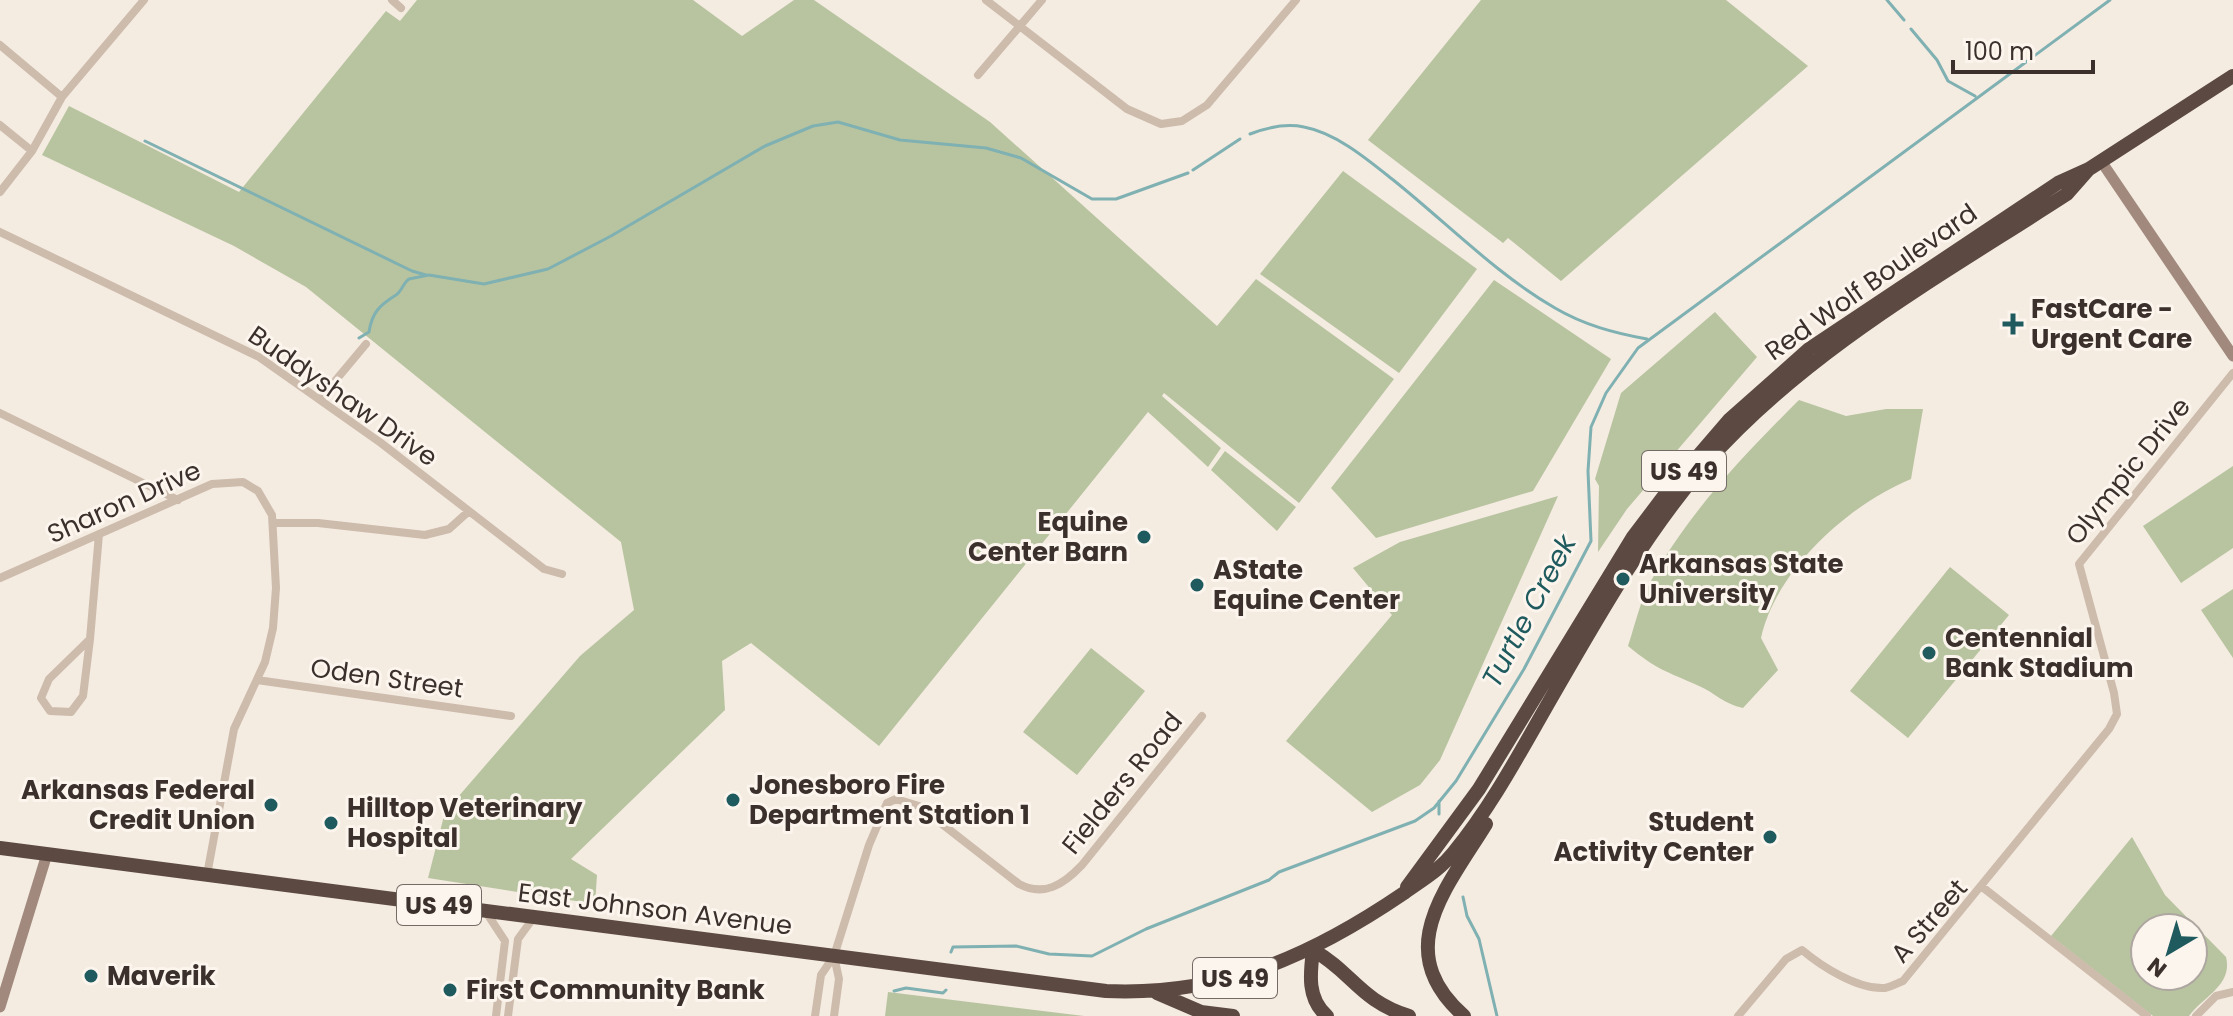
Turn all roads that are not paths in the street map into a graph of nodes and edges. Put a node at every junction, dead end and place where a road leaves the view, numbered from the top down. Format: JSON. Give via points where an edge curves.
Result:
{"nodes":[{"id":1,"x":144,"y":0,"type":"edge"},
{"id":2,"x":392,"y":0,"type":"edge"},
{"id":3,"x":986,"y":0,"type":"edge"},
{"id":4,"x":1042,"y":0,"type":"edge"},
{"id":5,"x":1296,"y":0,"type":"edge"},
{"id":6,"x":401,"y":8,"type":"dead end"},
{"id":7,"x":1019,"y":26,"type":"junction"},
{"id":8,"x":0,"y":45,"type":"edge"},
{"id":9,"x":978,"y":75,"type":"dead end"},
{"id":10,"x":2233,"y":76,"type":"edge"},
{"id":11,"x":62,"y":97,"type":"junction"},
{"id":12,"x":0,"y":125,"type":"edge"},
{"id":13,"x":32,"y":151,"type":"junction"},
{"id":14,"x":2095,"y":165,"type":"junction"},
{"id":15,"x":0,"y":192,"type":"edge"},
{"id":16,"x":0,"y":232,"type":"edge"},
{"id":17,"x":366,"y":344,"type":"dead end"},
{"id":18,"x":2233,"y":356,"type":"edge"},
{"id":19,"x":2233,"y":373,"type":"edge"},
{"id":20,"x":320,"y":399,"type":"junction"},
{"id":21,"x":0,"y":413,"type":"edge"},
{"id":22,"x":178,"y":500,"type":"junction"},
{"id":23,"x":469,"y":511,"type":"junction"},
{"id":24,"x":273,"y":523,"type":"junction"},
{"id":25,"x":99,"y":534,"type":"junction"},
{"id":26,"x":562,"y":574,"type":"dead end"},
{"id":27,"x":0,"y":578,"type":"edge"},
{"id":28,"x":90,"y":639,"type":"junction"},
{"id":29,"x":257,"y":680,"type":"junction"},
{"id":30,"x":511,"y":716,"type":"dead end"},
{"id":31,"x":1202,"y":716,"type":"dead end"},
{"id":32,"x":1501,"y":786,"type":"junction"},
{"id":33,"x":0,"y":848,"type":"edge"},
{"id":34,"x":47,"y":854,"type":"junction"},
{"id":35,"x":207,"y":875,"type":"junction"},
{"id":36,"x":1981,"y":886,"type":"junction"},
{"id":37,"x":1403,"y":893,"type":"junction"},
{"id":38,"x":486,"y":911,"type":"junction"},
{"id":39,"x":534,"y":917,"type":"junction"},
{"id":40,"x":1313,"y":950,"type":"junction"},
{"id":41,"x":834,"y":956,"type":"junction"},
{"id":42,"x":971,"y":974,"type":"joint"},
{"id":43,"x":1153,"y":991,"type":"junction"},
{"id":44,"x":2233,"y":992,"type":"edge"},
{"id":45,"x":0,"y":1007,"type":"edge"},
{"id":46,"x":496,"y":1016,"type":"edge"},
{"id":47,"x":508,"y":1016,"type":"edge"},
{"id":48,"x":815,"y":1016,"type":"edge"},
{"id":49,"x":834,"y":1016,"type":"edge"},
{"id":50,"x":1233,"y":1016,"type":"edge"},
{"id":51,"x":1327,"y":1016,"type":"edge"},
{"id":52,"x":1409,"y":1016,"type":"edge"},
{"id":53,"x":1464,"y":1016,"type":"edge"},
{"id":54,"x":1738,"y":1016,"type":"edge"},
{"id":55,"x":2147,"y":1016,"type":"edge"},
{"id":56,"x":2196,"y":1016,"type":"edge"}],
"edges":[{"from":1,"to":11,"type":"street"},
{"from":2,"to":6,"type":"street"},
{"from":3,"to":7,"type":"street"},
{"from":4,"to":7,"type":"street"},
{"from":5,"to":7,"type":"street","via":[[1207,105],[1182,121],[1161,124],[1137,116]]},
{"from":7,"to":9,"type":"street"},
{"from":8,"to":11,"type":"street"},
{"from":10,"to":14,"type":"highway","name":"Red Wolf Boulevard","number":"US 49"},
{"from":11,"to":13,"type":"street"},
{"from":12,"to":13,"type":"street"},
{"from":13,"to":15,"type":"street"},
{"from":14,"to":18,"type":"street"},
{"from":14,"to":32,"type":"highway","name":"Red Wolf Boulevard","number":"US 49","via":[[2067,194],[1835,346],[1734,433],[1656,525]]},
{"from":14,"to":37,"type":"highway","name":"Red Wolf Boulevard","number":"US 49","via":[[2058,183],[1809,349],[1729,420],[1633,537],[1479,789]]},
{"from":16,"to":20,"type":"street","name":"Buddyshaw Drive","via":[[244,349]]},
{"from":17,"to":20,"type":"street"},
{"from":19,"to":36,"type":"street","name":"Olympic Drive","via":[[2080,561],[2117,714]]},
{"from":20,"to":23,"type":"street","name":"Buddyshaw Drive"},
{"from":21,"to":22,"type":"street"},
{"from":22,"to":24,"type":"street","name":"Sharon Drive","via":[[227,480],[243,482],[261,496]]},
{"from":22,"to":25,"type":"street","name":"Sharon Drive"},
{"from":23,"to":24,"type":"street","via":[[449,529],[425,535]]},
{"from":23,"to":26,"type":"street","name":"Buddyshaw Drive","via":[[544,569]]},
{"from":24,"to":29,"type":"street","via":[[273,628]]},
{"from":25,"to":27,"type":"street","name":"Sharon Drive"},
{"from":25,"to":28,"type":"street"},
{"from":28,"to":28,"type":"street","via":[[83,696],[71,712],[50,711],[41,698],[44,685]]},
{"from":29,"to":30,"type":"street","name":"Oden Street"},
{"from":29,"to":35,"type":"street","via":[[234,729]]},
{"from":31,"to":41,"type":"street","name":"Fielders Road","via":[[1082,865],[1045,891],[1019,884],[909,800],[887,803]]},
{"from":32,"to":37,"type":"highway","name":"Red Wolf Boulevard","number":"US 49","via":[[1452,855]]},
{"from":32,"to":53,"type":"highway","via":[[1491,815],[1441,897],[1428,931],[1426,949],[1434,981]]},
{"from":33,"to":34,"type":"highway","name":"East Johnson Avenue","number":"US 49"},
{"from":34,"to":35,"type":"highway","name":"East Johnson Avenue","number":"US 49"},
{"from":34,"to":45,"type":"street"},
{"from":35,"to":38,"type":"highway","name":"East Johnson Avenue","number":"US 49"},
{"from":36,"to":54,"type":"street","name":"A Street","via":[[1903,981],[1884,988],[1858,982],[1802,950],[1786,959]]},
{"from":36,"to":55,"type":"street","name":"A Street"},
{"from":37,"to":40,"type":"highway","name":"Red Wolf Boulevard","number":"US 49"},
{"from":38,"to":39,"type":"highway","name":"East Johnson Avenue","number":"US 49"},
{"from":38,"to":46,"type":"street","via":[[505,941]]},
{"from":39,"to":41,"type":"highway","name":"East Johnson Avenue","number":"US 49"},
{"from":39,"to":47,"type":"street","via":[[518,939]]},
{"from":40,"to":43,"type":"highway","name":"Red Wolf Boulevard","number":"US 49","via":[[1235,978]]},
{"from":40,"to":51,"type":"highway","via":[[1312,992]]},
{"from":40,"to":52,"type":"highway","via":[[1331,960],[1372,1001]]},
{"from":41,"to":42,"type":"highway","name":"East Johnson Avenue","number":"US 49"},
{"from":41,"to":48,"type":"street","via":[[821,975]]},
{"from":41,"to":49,"type":"street","via":[[839,979]]},
{"from":42,"to":43,"type":"highway","name":"Red Wolf Boulevard","number":"US 49","via":[[1106,991]]},
{"from":43,"to":50,"type":"highway","via":[[1201,1012]]},
{"from":44,"to":56,"type":"street","via":[[2216,996]]}]}
